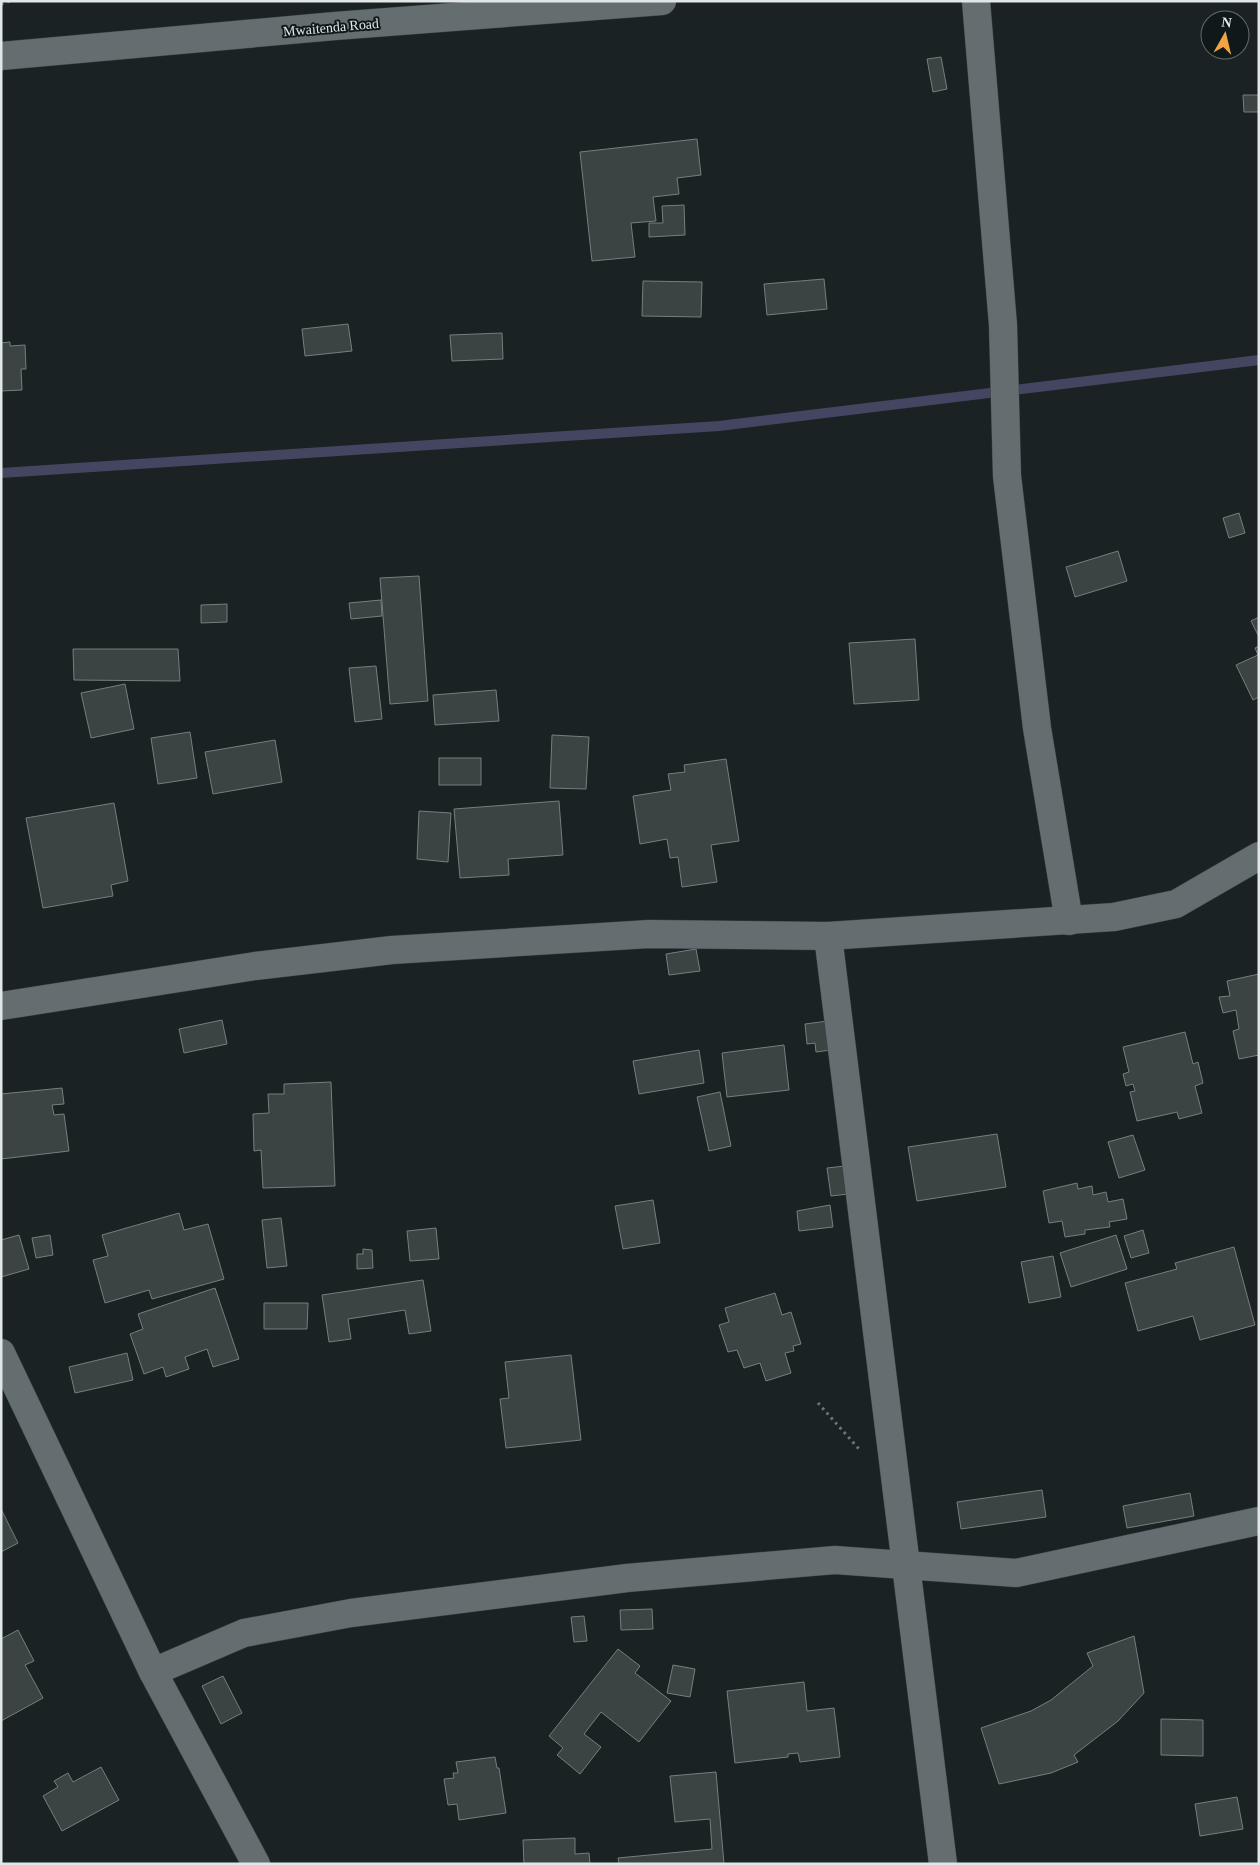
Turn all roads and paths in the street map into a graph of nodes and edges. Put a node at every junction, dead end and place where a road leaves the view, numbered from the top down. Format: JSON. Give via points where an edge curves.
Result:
{"nodes":[{"id":1,"x":10,"y":1,"type":"edge"},
{"id":2,"x":662,"y":1,"type":"edge"},
{"id":3,"x":976,"y":1,"type":"edge"},
{"id":4,"x":1,"y":4,"type":"edge"},
{"id":5,"x":1,"y":56,"type":"edge"},
{"id":6,"x":1259,"y":856,"type":"edge"},
{"id":7,"x":1069,"y":921,"type":"junction"},
{"id":8,"x":828,"y":936,"type":"junction"},
{"id":9,"x":1,"y":1006,"type":"edge"},
{"id":10,"x":1,"y":1353,"type":"edge"},
{"id":11,"x":1259,"y":1521,"type":"edge"},
{"id":12,"x":906,"y":1565,"type":"junction"},
{"id":13,"x":153,"y":1672,"type":"junction"},
{"id":14,"x":256,"y":1864,"type":"edge"},
{"id":15,"x":943,"y":1864,"type":"edge"}],
"edges":[{"from":1,"to":4,"type":"path"},
{"from":2,"to":5,"type":"street","name":"Mwaitenda Road"},
{"from":3,"to":7,"type":"street","via":[[1003,325],[1007,476],[1037,728]]},
{"from":6,"to":7,"type":"street","via":[[1176,904],[1114,917]]},
{"from":7,"to":8,"type":"street"},
{"from":8,"to":9,"type":"street","via":[[649,934],[392,950],[255,966]]},
{"from":8,"to":12,"type":"street"},
{"from":10,"to":13,"type":"street"},
{"from":11,"to":12,"type":"street","via":[[1016,1573]]},
{"from":12,"to":13,"type":"street","via":[[835,1560],[636,1577],[351,1612],[244,1632]]},
{"from":12,"to":15,"type":"street"},
{"from":13,"to":14,"type":"street"}]}
